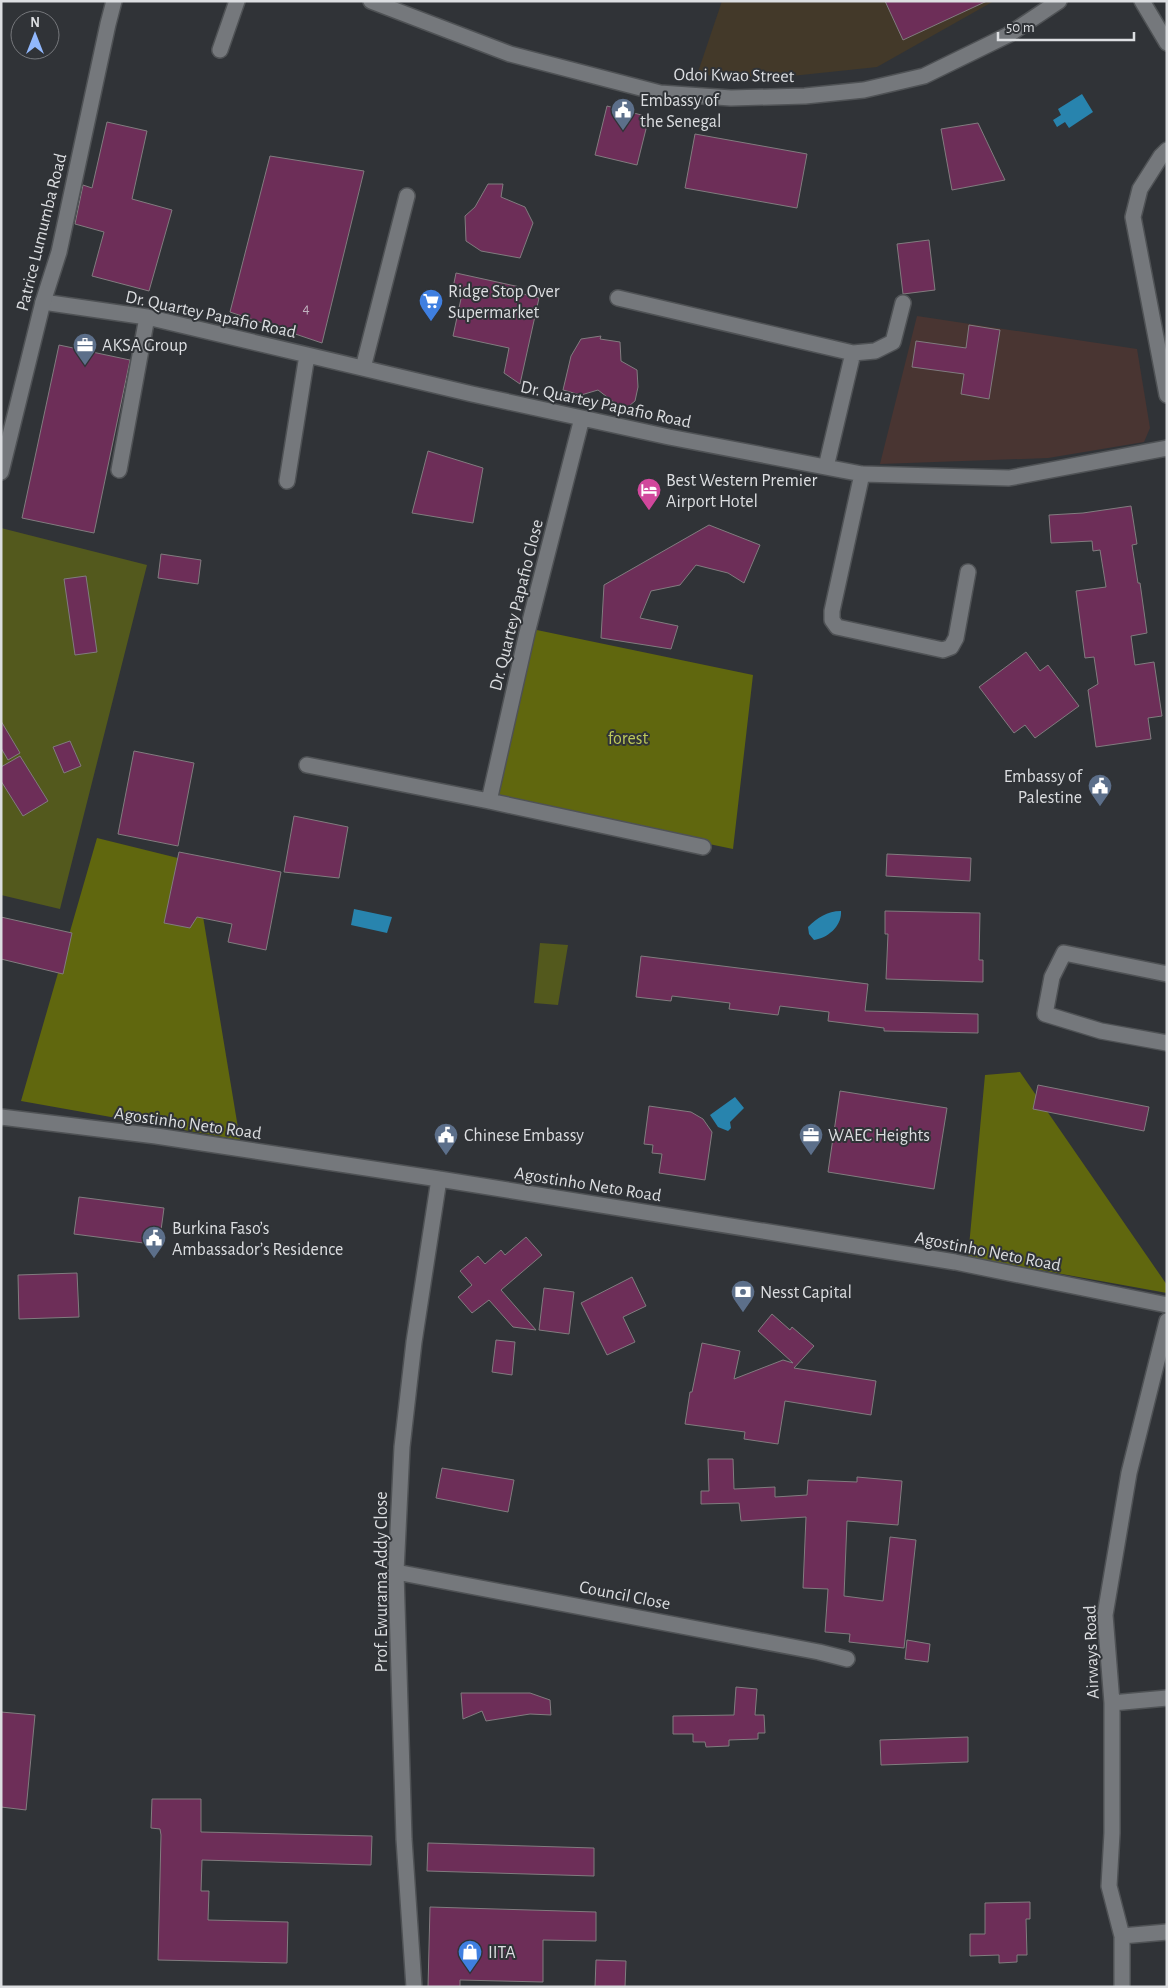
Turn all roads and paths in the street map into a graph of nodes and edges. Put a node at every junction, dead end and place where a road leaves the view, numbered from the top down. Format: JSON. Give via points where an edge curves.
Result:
{"nodes":[{"id":1,"x":114,"y":1,"type":"edge"},
{"id":2,"x":237,"y":1,"type":"edge"},
{"id":3,"x":371,"y":1,"type":"edge"},
{"id":4,"x":1059,"y":1,"type":"edge"},
{"id":5,"x":1142,"y":1,"type":"edge"},
{"id":6,"x":1167,"y":43,"type":"edge"},
{"id":7,"x":220,"y":50,"type":"dead end"},
{"id":8,"x":1167,"y":150,"type":"edge"},
{"id":9,"x":407,"y":196,"type":"dead end"},
{"id":10,"x":618,"y":298,"type":"dead end"},
{"id":11,"x":43,"y":302,"type":"junction"},
{"id":12,"x":903,"y":303,"type":"dead end"},
{"id":13,"x":146,"y":317,"type":"junction"},
{"id":14,"x":853,"y":353,"type":"junction"},
{"id":15,"x":308,"y":355,"type":"junction"},
{"id":16,"x":363,"y":368,"type":"junction"},
{"id":17,"x":1167,"y":395,"type":"edge"},
{"id":18,"x":582,"y":418,"type":"junction"},
{"id":19,"x":1167,"y":448,"type":"edge"},
{"id":20,"x":826,"y":467,"type":"junction"},
{"id":21,"x":119,"y":470,"type":"dead end"},
{"id":22,"x":1,"y":472,"type":"edge"},
{"id":23,"x":862,"y":474,"type":"junction"},
{"id":24,"x":288,"y":481,"type":"dead end"},
{"id":25,"x":968,"y":572,"type":"dead end"},
{"id":26,"x":307,"y":765,"type":"dead end"},
{"id":27,"x":489,"y":801,"type":"junction"},
{"id":28,"x":703,"y":847,"type":"dead end"},
{"id":29,"x":1167,"y":974,"type":"edge"},
{"id":30,"x":1167,"y":1043,"type":"edge"},
{"id":31,"x":1,"y":1117,"type":"edge"},
{"id":32,"x":439,"y":1179,"type":"junction"},
{"id":33,"x":1167,"y":1305,"type":"edge"},
{"id":34,"x":1167,"y":1321,"type":"edge"},
{"id":35,"x":396,"y":1572,"type":"junction"},
{"id":36,"x":847,"y":1659,"type":"dead end"},
{"id":37,"x":1167,"y":1698,"type":"edge"},
{"id":38,"x":1112,"y":1703,"type":"junction"},
{"id":39,"x":1167,"y":1932,"type":"edge"},
{"id":40,"x":1122,"y":1936,"type":"junction"},
{"id":41,"x":414,"y":1987,"type":"edge"},
{"id":42,"x":1122,"y":1987,"type":"edge"}],
"edges":[{"from":1,"to":11,"type":"street","name":"Patrice Lumumba Road","via":[[59,252]]},
{"from":2,"to":7,"type":"street"},
{"from":3,"to":4,"type":"street","name":"Odoi Kwao Street","via":[[510,54],[660,92],[731,98],[864,90],[924,76],[1008,35]]},
{"from":5,"to":6,"type":"street"},
{"from":8,"to":17,"type":"street","via":[[1140,189],[1133,217]]},
{"from":9,"to":16,"type":"street"},
{"from":10,"to":14,"type":"street"},
{"from":11,"to":13,"type":"street","name":"Dr. Quartey Papafio Road"},
{"from":11,"to":22,"type":"street","name":"Patrice Lumumba Road"},
{"from":12,"to":14,"type":"street","via":[[893,342],[874,351]]},
{"from":13,"to":15,"type":"street","name":"Dr. Quartey Papafio Road"},
{"from":13,"to":21,"type":"street"},
{"from":14,"to":20,"type":"street"},
{"from":15,"to":16,"type":"street","name":"Dr. Quartey Papafio Road"},
{"from":15,"to":24,"type":"street"},
{"from":16,"to":18,"type":"street","name":"Dr. Quartey Papafio Road"},
{"from":18,"to":20,"type":"street","name":"Dr. Quartey Papafio Road"},
{"from":18,"to":27,"type":"street","name":"Dr. Quartey Papafio Close","via":[[527,632]]},
{"from":19,"to":23,"type":"street","name":"Dr. Quartey Papafio Road","via":[[1009,478]]},
{"from":20,"to":23,"type":"street","name":"Dr. Quartey Papafio Road"},
{"from":23,"to":25,"type":"street","via":[[832,611],[832,620],[837,627],[943,650],[951,647],[956,638]]},
{"from":26,"to":27,"type":"street"},
{"from":27,"to":28,"type":"street"},
{"from":29,"to":30,"type":"street","via":[[1064,954],[1052,977],[1045,1014],[1086,1027]]},
{"from":31,"to":32,"type":"street","name":"Agostinho Neto Road","via":[[156,1136]]},
{"from":32,"to":33,"type":"street","name":"Agostinho Neto Road","via":[[955,1262]]},
{"from":32,"to":35,"type":"street","name":"Prof. Ewurama Addy Close","via":[[414,1342],[402,1448]]},
{"from":34,"to":38,"type":"street","name":"Airways Road","via":[[1129,1473],[1105,1615]]},
{"from":35,"to":36,"type":"street","name":"Council Close"},
{"from":35,"to":41,"type":"street","name":"Prof. Ewurama Addy Close","via":[[404,1839]]},
{"from":37,"to":38,"type":"street"},
{"from":38,"to":40,"type":"street","name":"Airways Road","via":[[1112,1833],[1108,1886]]},
{"from":39,"to":40,"type":"street"},
{"from":40,"to":42,"type":"street","name":"Airways Road"}]}
